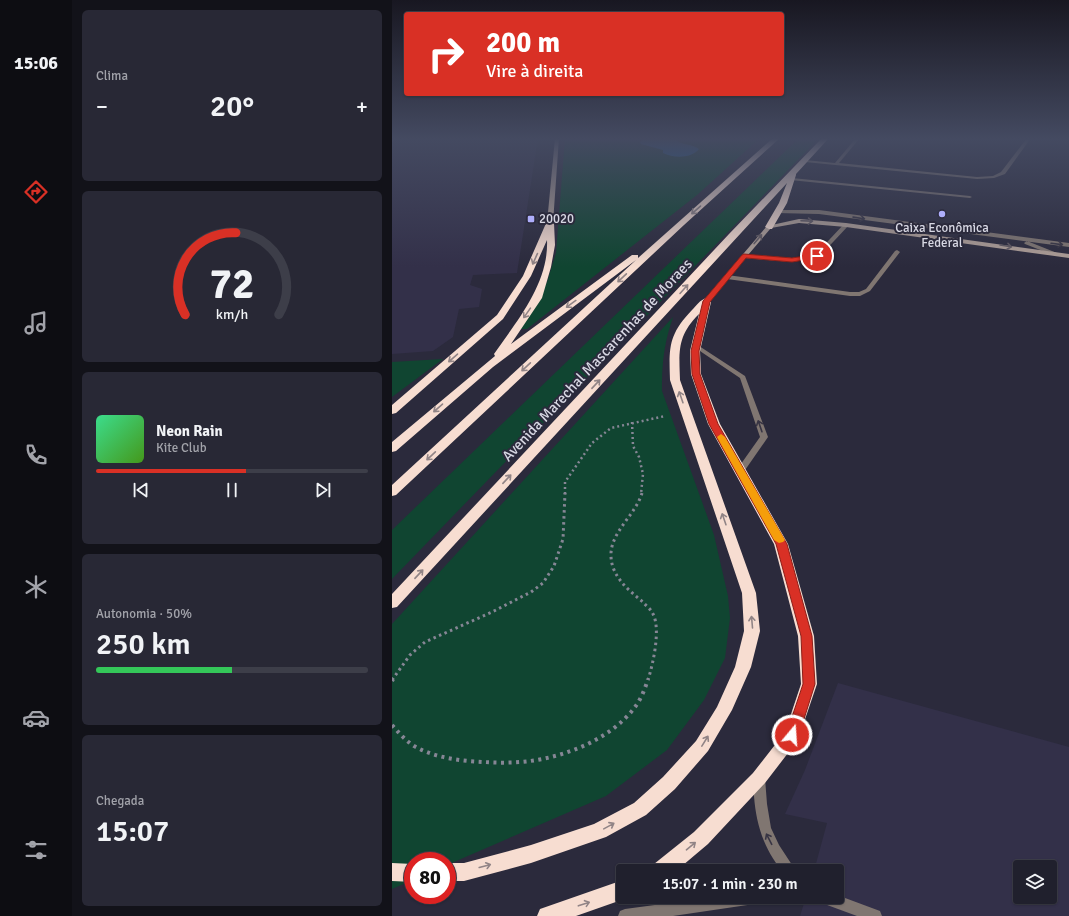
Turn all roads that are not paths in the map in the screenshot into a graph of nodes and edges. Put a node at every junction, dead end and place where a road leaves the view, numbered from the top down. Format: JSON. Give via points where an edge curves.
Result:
{"nodes":[{"id":1,"x":553,"y":181,"type":"edge"},
{"id":2,"x":729,"y":181,"type":"edge"},
{"id":3,"x":785,"y":181,"type":"edge"},
{"id":4,"x":791,"y":181,"type":"edge"},
{"id":5,"x":809,"y":181,"type":"edge"},
{"id":6,"x":970,"y":197,"type":"dead end"},
{"id":7,"x":778,"y":212,"type":"junction"},
{"id":8,"x":550,"y":223,"type":"junction"},
{"id":9,"x":681,"y":223,"type":"junction"},
{"id":10,"x":846,"y":225,"type":"junction"},
{"id":11,"x":769,"y":227,"type":"junction"},
{"id":12,"x":1016,"y":239,"type":"junction"},
{"id":13,"x":1069,"y":246,"type":"edge"},
{"id":14,"x":897,"y":252,"type":"dead end"},
{"id":15,"x":1055,"y":254,"type":"junction"},
{"id":16,"x":744,"y":256,"type":"junction"},
{"id":17,"x":1069,"y":256,"type":"edge"},
{"id":18,"x":727,"y":277,"type":"junction"},
{"id":19,"x":706,"y":301,"type":"junction"},
{"id":20,"x":696,"y":346,"type":"junction"},
{"id":21,"x":491,"y":363,"type":"junction"},
{"id":22,"x":392,"y":411,"type":"edge"},
{"id":23,"x":392,"y":448,"type":"edge"},
{"id":24,"x":740,"y":471,"type":"junction"},
{"id":25,"x":392,"y":492,"type":"edge"},
{"id":26,"x":392,"y":603,"type":"edge"},
{"id":27,"x":759,"y":778,"type":"junction"},
{"id":28,"x":669,"y":864,"type":"edge"},
{"id":29,"x":784,"y":864,"type":"edge"},
{"id":30,"x":392,"y":872,"type":"edge"},
{"id":31,"x":456,"y":872,"type":"edge"},
{"id":32,"x":404,"y":873,"type":"edge"},
{"id":33,"x":616,"y":892,"type":"edge"},
{"id":34,"x":711,"y":904,"type":"edge"},
{"id":35,"x":843,"y":904,"type":"edge"},
{"id":36,"x":547,"y":916,"type":"edge"},
{"id":37,"x":625,"y":916,"type":"edge"},
{"id":38,"x":875,"y":916,"type":"edge"}],
"edges":[{"from":1,"to":8,"type":"main road"},
{"from":2,"to":9,"type":"highway","one_way":true},
{"from":26,"to":3,"type":"highway","name":"Avenida Marechal Mascarenhas de Moraes","one_way":true},
{"from":4,"to":7,"type":"highway"},
{"from":5,"to":6,"type":"lane"},
{"from":7,"to":11,"type":"highway"},
{"from":7,"to":12,"type":"lane","one_way":true,"via":[[819,212]]},
{"from":8,"to":21,"type":"highway","one_way":true,"via":[[551,245],[537,298]]},
{"from":8,"to":22,"type":"highway","one_way":true,"via":[[527,276],[500,317]]},
{"from":9,"to":21,"type":"highway","one_way":true},
{"from":9,"to":25,"type":"highway","one_way":true},
{"from":11,"to":10,"type":"main road","one_way":true,"via":[[799,221]]},
{"from":10,"to":15,"type":"main road","one_way":true},
{"from":10,"to":16,"type":"lane","via":[[817,256],[792,260]]},
{"from":16,"to":11,"type":"main road","one_way":true},
{"from":12,"to":13,"type":"lane","one_way":true},
{"from":12,"to":15,"type":"lane"},
{"from":14,"to":18,"type":"lane","via":[[868,290],[860,294]]},
{"from":15,"to":17,"type":"main road"},
{"from":16,"to":18,"type":"main road"},
{"from":18,"to":19,"type":"main road"},
{"from":19,"to":20,"type":"highway"},
{"from":31,"to":19,"type":"highway","one_way":true,"via":[[531,854],[599,831],[640,809],[669,783],[702,746],[724,710],[743,667],[752,632],[749,594],[675,380],[676,339],[688,319]]},
{"from":20,"to":24,"type":"highway","via":[[696,374],[714,424]]},
{"from":24,"to":20,"type":"lane","one_way":true,"via":[[764,437],[743,377]]},
{"from":21,"to":23,"type":"highway","one_way":true},
{"from":24,"to":27,"type":"highway","via":[[781,544],[806,636],[809,684],[792,735]]},
{"from":28,"to":27,"type":"highway","one_way":true,"via":[[701,838]]},
{"from":29,"to":27,"type":"lane","one_way":true,"via":[[765,831],[760,806]]},
{"from":30,"to":32,"type":"highway"},
{"from":36,"to":33,"type":"highway","one_way":true},
{"from":34,"to":37,"type":"lane"},
{"from":35,"to":38,"type":"lane"}]}
